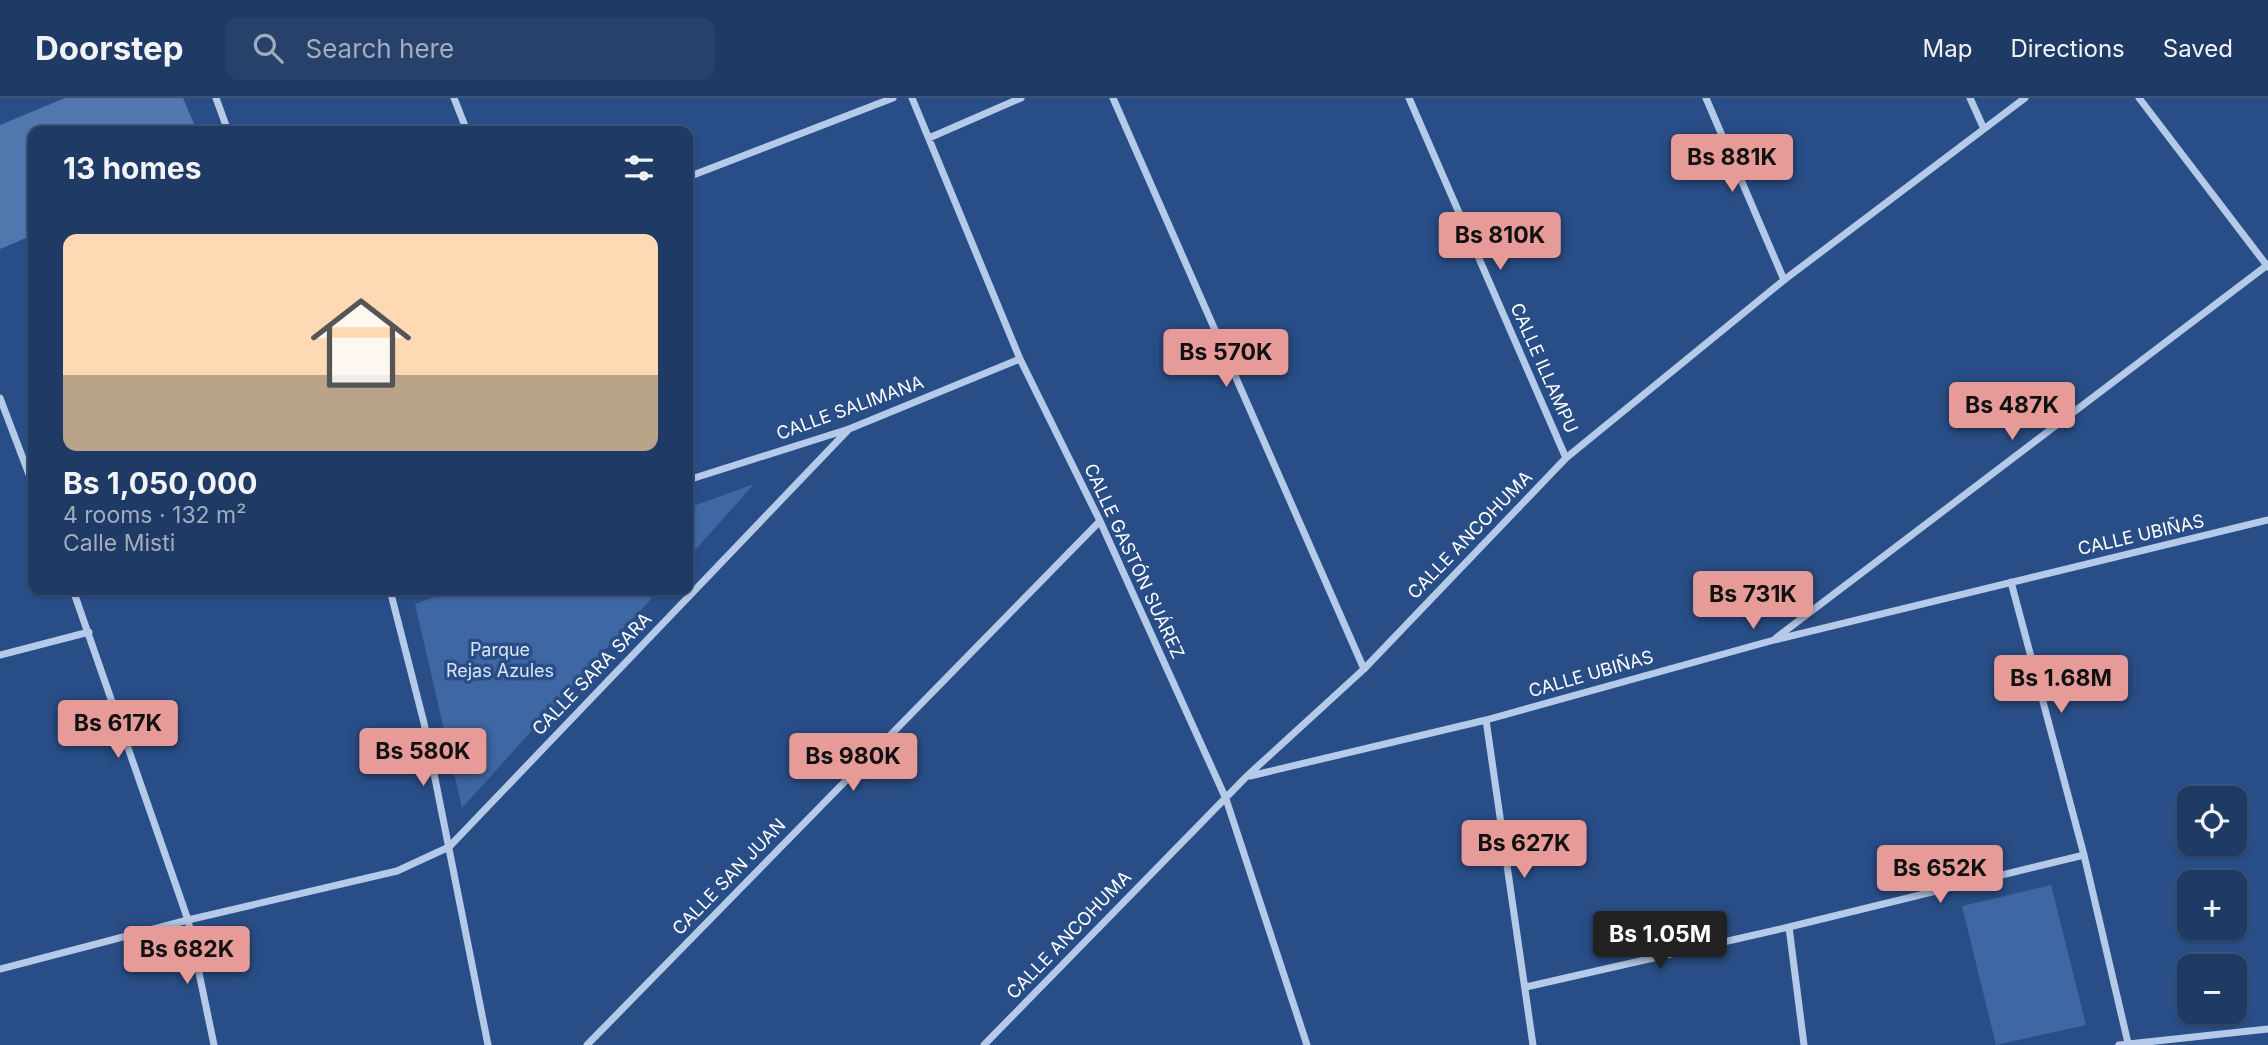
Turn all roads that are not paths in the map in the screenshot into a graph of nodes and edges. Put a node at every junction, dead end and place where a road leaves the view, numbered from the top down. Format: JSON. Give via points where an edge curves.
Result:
{"nodes":[{"id":1,"x":216,"y":98,"type":"edge"},
{"id":2,"x":454,"y":98,"type":"edge"},
{"id":3,"x":893,"y":98,"type":"edge"},
{"id":4,"x":912,"y":98,"type":"edge"},
{"id":5,"x":1021,"y":98,"type":"edge"},
{"id":6,"x":1113,"y":98,"type":"edge"},
{"id":7,"x":1409,"y":98,"type":"edge"},
{"id":8,"x":1706,"y":98,"type":"edge"},
{"id":9,"x":1970,"y":98,"type":"edge"},
{"id":10,"x":2025,"y":98,"type":"edge"},
{"id":11,"x":2138,"y":98,"type":"edge"},
{"id":12,"x":226,"y":126,"type":"edge"},
{"id":13,"x":465,"y":126,"type":"edge"},
{"id":14,"x":1984,"y":129,"type":"junction"},
{"id":15,"x":929,"y":138,"type":"junction"},
{"id":16,"x":693,"y":175,"type":"edge"},
{"id":17,"x":2267,"y":267,"type":"edge"},
{"id":18,"x":1784,"y":279,"type":"junction"},
{"id":19,"x":1020,"y":359,"type":"junction"},
{"id":20,"x":1,"y":401,"type":"edge"},
{"id":21,"x":849,"y":429,"type":"junction"},
{"id":22,"x":1566,"y":458,"type":"junction"},
{"id":23,"x":28,"y":472,"type":"edge"},
{"id":24,"x":693,"y":478,"type":"edge"},
{"id":25,"x":2268,"y":520,"type":"edge"},
{"id":26,"x":1100,"y":521,"type":"junction"},
{"id":27,"x":2011,"y":582,"type":"junction"},
{"id":28,"x":693,"y":592,"type":"edge"},
{"id":29,"x":75,"y":595,"type":"edge"},
{"id":30,"x":391,"y":595,"type":"edge"},
{"id":31,"x":690,"y":595,"type":"edge"},
{"id":32,"x":89,"y":632,"type":"junction"},
{"id":33,"x":1774,"y":640,"type":"junction"},
{"id":34,"x":0,"y":655,"type":"edge"},
{"id":35,"x":1364,"y":669,"type":"junction"},
{"id":36,"x":1486,"y":720,"type":"junction"},
{"id":37,"x":1247,"y":776,"type":"junction"},
{"id":38,"x":1226,"y":799,"type":"junction"},
{"id":39,"x":449,"y":847,"type":"junction"},
{"id":40,"x":2084,"y":855,"type":"junction"},
{"id":41,"x":188,"y":920,"type":"junction"},
{"id":42,"x":1789,"y":927,"type":"junction"},
{"id":43,"x":0,"y":970,"type":"edge"},
{"id":44,"x":1526,"y":987,"type":"junction"},
{"id":45,"x":2268,"y":1029,"type":"edge"},
{"id":46,"x":2128,"y":1043,"type":"junction"},
{"id":47,"x":214,"y":1045,"type":"edge"},
{"id":48,"x":488,"y":1045,"type":"edge"},
{"id":49,"x":587,"y":1045,"type":"edge"},
{"id":50,"x":984,"y":1045,"type":"edge"},
{"id":51,"x":1307,"y":1045,"type":"edge"},
{"id":52,"x":1533,"y":1045,"type":"edge"},
{"id":53,"x":1804,"y":1045,"type":"edge"},
{"id":54,"x":2119,"y":1045,"type":"edge"}],
"edges":[{"from":1,"to":12,"type":"street"},
{"from":2,"to":13,"type":"street"},
{"from":3,"to":16,"type":"street"},
{"from":4,"to":15,"type":"street","name":"CALLE GASTÓN SUÁREZ"},
{"from":5,"to":15,"type":"street"},
{"from":6,"to":35,"type":"street"},
{"from":7,"to":22,"type":"street","name":"CALLE ILLAMPU"},
{"from":8,"to":18,"type":"street"},
{"from":9,"to":14,"type":"street"},
{"from":10,"to":14,"type":"street","name":"CALLE ANCOHUMA"},
{"from":11,"to":17,"type":"street"},
{"from":14,"to":18,"type":"street","name":"CALLE ANCOHUMA"},
{"from":15,"to":19,"type":"street","name":"CALLE GASTÓN SUÁREZ"},
{"from":17,"to":33,"type":"street"},
{"from":18,"to":22,"type":"street","name":"CALLE ANCOHUMA"},
{"from":19,"to":21,"type":"street","name":"CALLE SALIMANA"},
{"from":19,"to":26,"type":"street","name":"CALLE GASTÓN SUÁREZ"},
{"from":20,"to":23,"type":"street"},
{"from":21,"to":24,"type":"street","name":"CALLE SALIMANA"},
{"from":21,"to":28,"type":"street","name":"CALLE SARA SARA"},
{"from":22,"to":35,"type":"street","name":"CALLE ANCOHUMA"},
{"from":25,"to":27,"type":"street","name":"CALLE UBIÑAS"},
{"from":26,"to":38,"type":"street","name":"CALLE GASTÓN SUÁREZ"},
{"from":26,"to":49,"type":"street","name":"CALLE SAN JUAN"},
{"from":27,"to":33,"type":"street","name":"CALLE UBIÑAS"},
{"from":27,"to":40,"type":"street"},
{"from":29,"to":32,"type":"street"},
{"from":30,"to":39,"type":"street"},
{"from":31,"to":39,"type":"street","name":"CALLE SARA SARA"},
{"from":32,"to":34,"type":"street"},
{"from":32,"to":41,"type":"street"},
{"from":33,"to":36,"type":"street","name":"CALLE UBIÑAS"},
{"from":35,"to":37,"type":"street","name":"CALLE ANCOHUMA"},
{"from":36,"to":37,"type":"street","name":"CALLE UBIÑAS"},
{"from":36,"to":44,"type":"street"},
{"from":37,"to":38,"type":"street","name":"CALLE ANCOHUMA"},
{"from":38,"to":50,"type":"street","name":"CALLE ANCOHUMA"},
{"from":38,"to":51,"type":"street","name":"CALLE GASTÓN SUÁREZ"},
{"from":39,"to":41,"type":"street","name":"CALLE SARA SARA","via":[[397,871]]},
{"from":39,"to":48,"type":"street"},
{"from":40,"to":42,"type":"street"},
{"from":40,"to":46,"type":"street"},
{"from":41,"to":43,"type":"street","name":"CALLE SARA SARA"},
{"from":41,"to":47,"type":"street"},
{"from":42,"to":44,"type":"street"},
{"from":42,"to":53,"type":"street"},
{"from":44,"to":52,"type":"street"},
{"from":45,"to":46,"type":"street"},
{"from":46,"to":54,"type":"street"}]}
